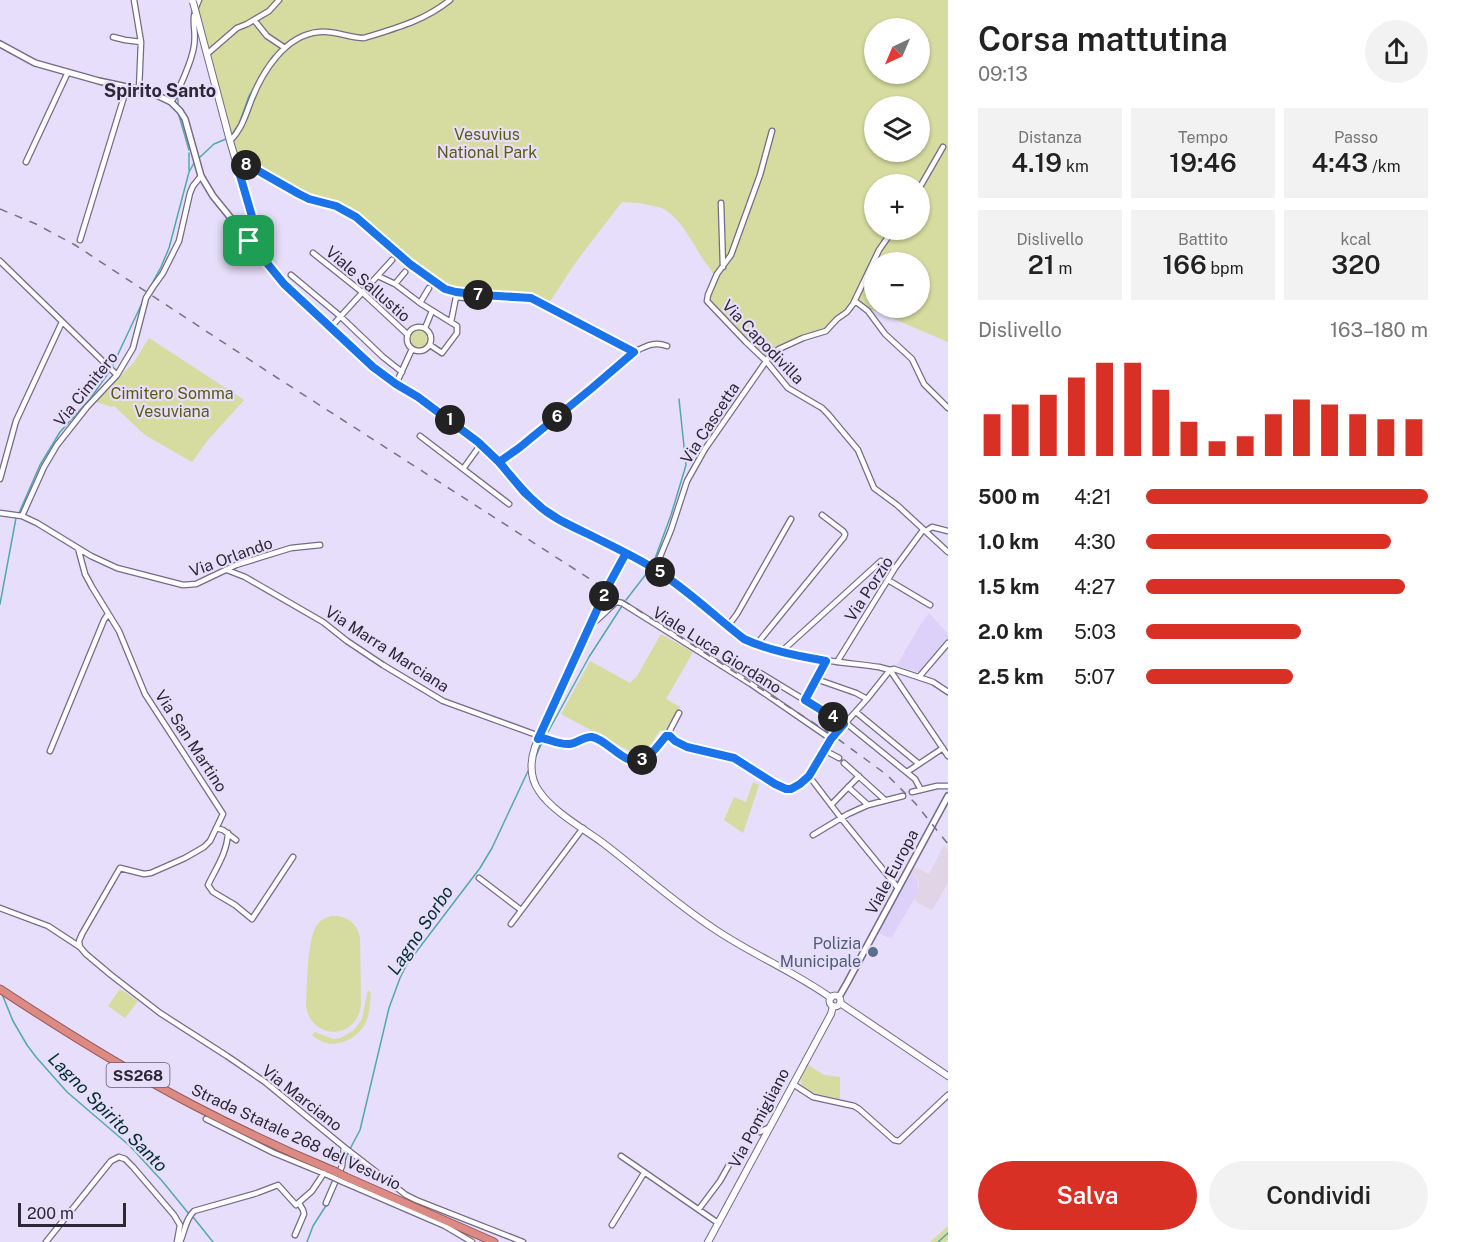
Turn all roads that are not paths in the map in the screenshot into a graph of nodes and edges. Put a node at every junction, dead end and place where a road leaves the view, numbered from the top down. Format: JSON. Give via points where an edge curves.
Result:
{"nodes":[{"id":1,"x":135,"y":0,"type":"edge"},
{"id":2,"x":279,"y":0,"type":"edge"},
{"id":3,"x":450,"y":0,"type":"edge"},
{"id":4,"x":195,"y":1,"type":"edge"},
{"id":5,"x":254,"y":20,"type":"junction"},
{"id":6,"x":113,"y":37,"type":"dead end"},
{"id":7,"x":141,"y":42,"type":"junction"},
{"id":8,"x":0,"y":44,"type":"edge"},
{"id":9,"x":285,"y":48,"type":"junction"},
{"id":10,"x":207,"y":54,"type":"junction"},
{"id":11,"x":68,"y":72,"type":"junction"},
{"id":12,"x":127,"y":87,"type":"junction"},
{"id":13,"x":139,"y":90,"type":"junction"},
{"id":14,"x":171,"y":102,"type":"junction"},
{"id":15,"x":772,"y":131,"type":"dead end"},
{"id":16,"x":230,"y":141,"type":"junction"},
{"id":17,"x":943,"y":147,"type":"dead end"},
{"id":18,"x":26,"y":162,"type":"dead end"},
{"id":19,"x":237,"y":165,"type":"junction"},
{"id":20,"x":927,"y":174,"type":"edge"},
{"id":21,"x":201,"y":176,"type":"junction"},
{"id":22,"x":721,"y":203,"type":"dead end"},
{"id":23,"x":80,"y":240,"type":"dead end"},
{"id":24,"x":886,"y":240,"type":"edge"},
{"id":25,"x":258,"y":247,"type":"junction"},
{"id":26,"x":313,"y":253,"type":"dead end"},
{"id":27,"x":392,"y":260,"type":"dead end"},
{"id":28,"x":0,"y":261,"type":"edge"},
{"id":29,"x":723,"y":267,"type":"junction"},
{"id":30,"x":405,"y":272,"type":"dead end"},
{"id":31,"x":291,"y":275,"type":"dead end"},
{"id":32,"x":378,"y":276,"type":"junction"},
{"id":33,"x":395,"y":284,"type":"junction"},
{"id":34,"x":429,"y":288,"type":"dead end"},
{"id":35,"x":362,"y":292,"type":"junction"},
{"id":36,"x":465,"y":297,"type":"dead end"},
{"id":37,"x":855,"y":301,"type":"junction"},
{"id":38,"x":420,"y":303,"type":"junction"},
{"id":39,"x":432,"y":311,"type":"junction"},
{"id":40,"x":340,"y":316,"type":"junction"},
{"id":41,"x":62,"y":322,"type":"junction"},
{"id":42,"x":451,"y":322,"type":"junction"},
{"id":43,"x":330,"y":328,"type":"junction"},
{"id":44,"x":425,"y":328,"type":"junction"},
{"id":45,"x":407,"y":334,"type":"junction"},
{"id":46,"x":430,"y":345,"type":"junction"},
{"id":47,"x":667,"y":345,"type":"dead end"},
{"id":48,"x":412,"y":349,"type":"junction"},
{"id":49,"x":634,"y":352,"type":"junction"},
{"id":50,"x":766,"y":361,"type":"junction"},
{"id":51,"x":402,"y":372,"type":"junction"},
{"id":52,"x":117,"y":375,"type":"junction"},
{"id":53,"x":396,"y":384,"type":"junction"},
{"id":54,"x":948,"y":408,"type":"edge"},
{"id":55,"x":420,"y":436,"type":"dead end"},
{"id":56,"x":480,"y":444,"type":"junction"},
{"id":57,"x":499,"y":462,"type":"junction"},
{"id":58,"x":463,"y":469,"type":"junction"},
{"id":59,"x":0,"y":479,"type":"edge"},
{"id":60,"x":509,"y":504,"type":"dead end"},
{"id":61,"x":0,"y":513,"type":"edge"},
{"id":62,"x":822,"y":515,"type":"dead end"},
{"id":63,"x":22,"y":516,"type":"junction"},
{"id":64,"x":791,"y":519,"type":"dead end"},
{"id":65,"x":923,"y":530,"type":"junction"},
{"id":66,"x":948,"y":531,"type":"edge"},
{"id":67,"x":320,"y":545,"type":"dead end"},
{"id":68,"x":78,"y":548,"type":"junction"},
{"id":69,"x":948,"y":552,"type":"edge"},
{"id":70,"x":626,"y":553,"type":"junction"},
{"id":71,"x":895,"y":568,"type":"junction"},
{"id":72,"x":655,"y":569,"type":"junction"},
{"id":73,"x":227,"y":570,"type":"junction"},
{"id":74,"x":888,"y":580,"type":"junction"},
{"id":75,"x":930,"y":605,"type":"dead end"},
{"id":76,"x":108,"y":614,"type":"junction"},
{"id":77,"x":591,"y":623,"type":"junction"},
{"id":78,"x":728,"y":626,"type":"junction"},
{"id":79,"x":948,"y":643,"type":"edge"},
{"id":80,"x":756,"y":645,"type":"junction"},
{"id":81,"x":940,"y":651,"type":"junction"},
{"id":82,"x":782,"y":652,"type":"junction"},
{"id":83,"x":948,"y":656,"type":"edge"},
{"id":84,"x":826,"y":661,"type":"junction"},
{"id":85,"x":837,"y":662,"type":"junction"},
{"id":86,"x":890,"y":670,"type":"junction"},
{"id":87,"x":760,"y":673,"type":"dead end"},
{"id":88,"x":919,"y":677,"type":"junction"},
{"id":89,"x":816,"y":679,"type":"junction"},
{"id":90,"x":948,"y":692,"type":"edge"},
{"id":91,"x":867,"y":699,"type":"junction"},
{"id":92,"x":805,"y":700,"type":"junction"},
{"id":93,"x":856,"y":712,"type":"junction"},
{"id":94,"x":679,"y":713,"type":"dead end"},
{"id":95,"x":845,"y":724,"type":"junction"},
{"id":96,"x":540,"y":735,"type":"junction"},
{"id":97,"x":668,"y":735,"type":"junction"},
{"id":98,"x":831,"y":739,"type":"junction"},
{"id":99,"x":943,"y":748,"type":"junction"},
{"id":100,"x":824,"y":750,"type":"junction"},
{"id":101,"x":50,"y":751,"type":"dead end"},
{"id":102,"x":948,"y":756,"type":"edge"},
{"id":103,"x":839,"y":758,"type":"dead end"},
{"id":104,"x":844,"y":763,"type":"dead end"},
{"id":105,"x":920,"y":764,"type":"junction"},
{"id":106,"x":908,"y":772,"type":"junction"},
{"id":107,"x":809,"y":776,"type":"junction"},
{"id":108,"x":858,"y":776,"type":"junction"},
{"id":109,"x":948,"y":786,"type":"edge"},
{"id":110,"x":848,"y":787,"type":"junction"},
{"id":111,"x":921,"y":790,"type":"junction"},
{"id":112,"x":912,"y":792,"type":"dead end"},
{"id":113,"x":903,"y":796,"type":"dead end"},
{"id":114,"x":948,"y":796,"type":"edge"},
{"id":115,"x":885,"y":800,"type":"junction"},
{"id":116,"x":831,"y":805,"type":"junction"},
{"id":117,"x":868,"y":805,"type":"junction"},
{"id":118,"x":841,"y":818,"type":"junction"},
{"id":119,"x":216,"y":828,"type":"junction"},
{"id":120,"x":583,"y":828,"type":"junction"},
{"id":121,"x":228,"y":833,"type":"junction"},
{"id":122,"x":813,"y":835,"type":"dead end"},
{"id":123,"x":236,"y":840,"type":"dead end"},
{"id":124,"x":293,"y":857,"type":"dead end"},
{"id":125,"x":479,"y":878,"type":"dead end"},
{"id":126,"x":898,"y":888,"type":"junction"},
{"id":127,"x":0,"y":908,"type":"edge"},
{"id":128,"x":521,"y":910,"type":"junction"},
{"id":129,"x":511,"y":924,"type":"dead end"},
{"id":130,"x":80,"y":947,"type":"junction"},
{"id":131,"x":0,"y":989,"type":"edge"},
{"id":132,"x":837,"y":999,"type":"junction"},
{"id":133,"x":948,"y":1076,"type":"edge"},
{"id":134,"x":793,"y":1084,"type":"junction"},
{"id":135,"x":948,"y":1095,"type":"edge"},
{"id":136,"x":206,"y":1119,"type":"dead end"},
{"id":137,"x":770,"y":1127,"type":"junction"},
{"id":138,"x":760,"y":1132,"type":"dead end"},
{"id":139,"x":344,"y":1147,"type":"junction"},
{"id":140,"x":621,"y":1156,"type":"dead end"},
{"id":141,"x":729,"y":1165,"type":"dead end"},
{"id":142,"x":644,"y":1173,"type":"junction"},
{"id":143,"x":332,"y":1174,"type":"junction"},
{"id":144,"x":323,"y":1175,"type":"junction"},
{"id":145,"x":344,"y":1179,"type":"junction"},
{"id":146,"x":334,"y":1183,"type":"junction"},
{"id":147,"x":299,"y":1203,"type":"junction"},
{"id":148,"x":326,"y":1203,"type":"dead end"},
{"id":149,"x":699,"y":1209,"type":"junction"},
{"id":150,"x":718,"y":1222,"type":"junction"},
{"id":151,"x":612,"y":1225,"type":"dead end"},
{"id":152,"x":295,"y":1235,"type":"dead end"},
{"id":153,"x":48,"y":1241,"type":"edge"},
{"id":154,"x":469,"y":1241,"type":"edge"},
{"id":155,"x":179,"y":1242,"type":"edge"},
{"id":156,"x":494,"y":1242,"type":"edge"},
{"id":157,"x":523,"y":1242,"type":"edge"},
{"id":158,"x":708,"y":1242,"type":"edge"}],
"edges":[{"from":1,"to":7,"type":"street"},
{"from":2,"to":5,"type":"street"},
{"from":3,"to":9,"type":"street","via":[[416,21],[364,38],[320,32],[299,38]]},
{"from":4,"to":10,"type":"main road","bridge":true},
{"from":4,"to":14,"type":"street","via":[[194,47]]},
{"from":5,"to":9,"type":"street","via":[[267,36]]},
{"from":5,"to":10,"type":"street","via":[[237,28]]},
{"from":6,"to":7,"type":"street"},
{"from":7,"to":13,"type":"street"},
{"from":8,"to":11,"type":"street","via":[[35,63]]},
{"from":9,"to":16,"type":"street","via":[[260,80],[242,127]]},
{"from":10,"to":16,"type":"main road"},
{"from":11,"to":12,"type":"street"},
{"from":11,"to":18,"type":"street"},
{"from":12,"to":13,"type":"street"},
{"from":12,"to":23,"type":"street"},
{"from":13,"to":14,"type":"street"},
{"from":14,"to":21,"type":"street","via":[[185,119]]},
{"from":15,"to":29,"type":"street","via":[[741,230]]},
{"from":16,"to":19,"type":"main road"},
{"from":17,"to":20,"type":"street"},
{"from":19,"to":25,"type":"main road"},
{"from":19,"to":49,"type":"street","via":[[248,165],[309,199],[336,206],[356,217],[445,289],[531,298]]},
{"from":21,"to":25,"type":"street","via":[[249,241]]},
{"from":21,"to":52,"type":"street","name":"Via Cimitero","via":[[190,194],[179,240],[146,298],[133,348]]},
{"from":22,"to":29,"type":"street"},
{"from":24,"to":37,"type":"street","name":"Via Cascetta"},
{"from":25,"to":43,"type":"main road","via":[[284,284]]},
{"from":26,"to":35,"type":"street","name":"Viale Sallustio"},
{"from":27,"to":32,"type":"street"},
{"from":28,"to":41,"type":"street"},
{"from":29,"to":50,"type":"street","name":"Via Capodivilla","via":[[707,302]]},
{"from":30,"to":33,"type":"street"},
{"from":31,"to":40,"type":"street"},
{"from":32,"to":33,"type":"street"},
{"from":32,"to":35,"type":"street"},
{"from":33,"to":38,"type":"street"},
{"from":34,"to":38,"type":"street"},
{"from":35,"to":40,"type":"street"},
{"from":35,"to":45,"type":"street","name":"Viale Sallustio"},
{"from":36,"to":42,"type":"street","via":[[456,297]]},
{"from":37,"to":50,"type":"street","name":"Via Cascetta","via":[[826,331],[778,349]]},
{"from":37,"to":54,"type":"street","via":[[912,359],[924,384]]},
{"from":38,"to":39,"type":"street"},
{"from":39,"to":42,"type":"street"},
{"from":39,"to":44,"type":"street"},
{"from":40,"to":43,"type":"street"},
{"from":40,"to":51,"type":"street"},
{"from":41,"to":52,"type":"street"},
{"from":41,"to":59,"type":"street","via":[[16,421]]},
{"from":42,"to":46,"type":"street","via":[[457,326],[457,333],[442,353]]},
{"from":43,"to":53,"type":"main road"},
{"from":44,"to":45,"type":"street","via":[[413,328]]},
{"from":44,"to":46,"type":"street","via":[[431,337]]},
{"from":45,"to":48,"type":"street","via":[[406,341]]},
{"from":46,"to":48,"type":"street","via":[[424,350]]},
{"from":47,"to":49,"type":"street","via":[[647,345]]},
{"from":48,"to":51,"type":"street"},
{"from":49,"to":57,"type":"street"},
{"from":50,"to":65,"type":"street","name":"Via Capodivilla","via":[[788,388],[828,414],[858,450],[874,488]]},
{"from":50,"to":72,"type":"street","name":"Via Cascetta","via":[[687,481]]},
{"from":51,"to":53,"type":"street"},
{"from":52,"to":63,"type":"street","name":"Via Cimitero","via":[[57,445]]},
{"from":53,"to":56,"type":"main road"},
{"from":55,"to":58,"type":"street"},
{"from":56,"to":57,"type":"main road"},
{"from":56,"to":58,"type":"street"},
{"from":57,"to":70,"type":"main road","via":[[543,509]]},
{"from":58,"to":60,"type":"street"},
{"from":61,"to":63,"type":"street","name":"Via Orlando"},
{"from":62,"to":80,"type":"street","via":[[843,531],[844,537]]},
{"from":63,"to":68,"type":"street","name":"Via Orlando"},
{"from":64,"to":78,"type":"street"},
{"from":65,"to":66,"type":"street","via":[[932,527]]},
{"from":65,"to":69,"type":"street","name":"Via Capodivilla"},
{"from":65,"to":71,"type":"street","name":"Via Porzio"},
{"from":67,"to":73,"type":"street","name":"Via Orlando","via":[[291,548]]},
{"from":68,"to":73,"type":"street","name":"Via Orlando","via":[[117,568],[183,585],[196,584]]},
{"from":68,"to":76,"type":"street","name":"Via San Martino","via":[[86,574]]},
{"from":70,"to":72,"type":"street"},
{"from":70,"to":77,"type":"main road"},
{"from":71,"to":74,"type":"street","name":"Via Porzio"},
{"from":71,"to":82,"type":"street","via":[[881,561]]},
{"from":72,"to":78,"type":"street"},
{"from":73,"to":96,"type":"street","name":"Via Marra Marciana","via":[[323,622],[443,701]]},
{"from":74,"to":75,"type":"street"},
{"from":74,"to":85,"type":"street","name":"Via Porzio"},
{"from":76,"to":101,"type":"street"},
{"from":76,"to":119,"type":"street","name":"Via San Martino","via":[[145,694],[222,812]]},
{"from":77,"to":96,"type":"main road"},
{"from":77,"to":98,"type":"street","name":"Viale Luca Giordano","via":[[615,603],[622,603]]},
{"from":78,"to":80,"type":"street"},
{"from":79,"to":81,"type":"street"},
{"from":80,"to":82,"type":"street"},
{"from":81,"to":83,"type":"street"},
{"from":81,"to":88,"type":"street"},
{"from":82,"to":84,"type":"street"},
{"from":84,"to":85,"type":"street"},
{"from":84,"to":89,"type":"street"},
{"from":85,"to":86,"type":"street"},
{"from":86,"to":88,"type":"street"},
{"from":86,"to":91,"type":"street"},
{"from":86,"to":99,"type":"street"},
{"from":87,"to":92,"type":"street"},
{"from":88,"to":90,"type":"street"},
{"from":89,"to":91,"type":"street"},
{"from":89,"to":92,"type":"street"},
{"from":91,"to":93,"type":"street"},
{"from":92,"to":95,"type":"street"},
{"from":93,"to":95,"type":"street"},
{"from":93,"to":105,"type":"street"},
{"from":94,"to":97,"type":"street"},
{"from":95,"to":98,"type":"street"},
{"from":95,"to":106,"type":"street"},
{"from":96,"to":97,"type":"street","via":[[566,744],[592,737],[635,761],[646,758]]},
{"from":96,"to":120,"type":"main road","via":[[532,767],[537,788],[550,804]]},
{"from":97,"to":107,"type":"street","via":[[687,747],[734,758],[786,789],[795,788]]},
{"from":98,"to":100,"type":"street"},
{"from":99,"to":102,"type":"street"},
{"from":99,"to":105,"type":"street"},
{"from":100,"to":103,"type":"street"},
{"from":100,"to":107,"type":"street"},
{"from":104,"to":108,"type":"street"},
{"from":105,"to":106,"type":"street"},
{"from":106,"to":111,"type":"street"},
{"from":107,"to":116,"type":"street"},
{"from":108,"to":110,"type":"street"},
{"from":108,"to":115,"type":"street"},
{"from":109,"to":111,"type":"street"},
{"from":110,"to":116,"type":"street"},
{"from":110,"to":117,"type":"street"},
{"from":111,"to":112,"type":"street"},
{"from":113,"to":115,"type":"street"},
{"from":114,"to":126,"type":"street","name":"Viale Europa"},
{"from":115,"to":117,"type":"street"},
{"from":116,"to":118,"type":"street"},
{"from":117,"to":118,"type":"street"},
{"from":118,"to":122,"type":"street"},
{"from":118,"to":126,"type":"street"},
{"from":119,"to":121,"type":"street"},
{"from":119,"to":130,"type":"street","via":[[204,847],[164,868],[144,874],[120,868],[82,934]]},
{"from":120,"to":128,"type":"street"},
{"from":120,"to":132,"type":"main road","via":[[716,930]]},
{"from":121,"to":123,"type":"street"},
{"from":121,"to":124,"type":"street","via":[[220,863],[208,886],[251,919]]},
{"from":125,"to":128,"type":"street"},
{"from":126,"to":132,"type":"street","name":"Viale Europa"},
{"from":127,"to":130,"type":"street","name":"Via Marciano","via":[[48,926]]},
{"from":128,"to":129,"type":"street"},
{"from":130,"to":139,"type":"street","name":"Via Marciano","via":[[142,1000],[265,1082]]},
{"from":131,"to":143,"type":"highway","name":"Strada Statale 268 del Vesuvio","number":"SS268","via":[[153,1083]]},
{"from":132,"to":133,"type":"main road"},
{"from":132,"to":134,"type":"main road","name":"Via Pomigliano","via":[[837,1006],[833,1006]]},
{"from":134,"to":135,"type":"street","via":[[813,1097],[854,1106],[899,1141]]},
{"from":134,"to":137,"type":"main road","name":"Via Pomigliano"},
{"from":136,"to":144,"type":"street"},
{"from":137,"to":138,"type":"street"},
{"from":137,"to":150,"type":"main road","name":"Via Pomigliano"},
{"from":139,"to":146,"type":"street","via":[[342,1166]]},
{"from":139,"to":157,"type":"street","name":"Via Marciano","via":[[406,1195]]},
{"from":140,"to":142,"type":"street"},
{"from":141,"to":149,"type":"street"},
{"from":142,"to":149,"type":"street"},
{"from":142,"to":151,"type":"street"},
{"from":143,"to":144,"type":"street"},
{"from":143,"to":145,"type":"highway","name":"Strada Statale 268 del Vesuvio","number":"SS268","bridge":true},
{"from":144,"to":146,"type":"street"},
{"from":144,"to":147,"type":"street"},
{"from":145,"to":154,"type":"street"},
{"from":145,"to":156,"type":"highway","name":"Strada Statale 268 del Vesuvio","number":"SS268"},
{"from":146,"to":148,"type":"street"},
{"from":147,"to":152,"type":"street","via":[[304,1214]]},
{"from":147,"to":155,"type":"street","via":[[295,1205],[278,1185],[194,1211]]},
{"from":149,"to":150,"type":"street"},
{"from":150,"to":158,"type":"main road","name":"Via Pomigliano"},
{"from":153,"to":155,"type":"street","via":[[111,1161],[119,1157],[133,1167],[174,1215],[180,1225]]}]}
